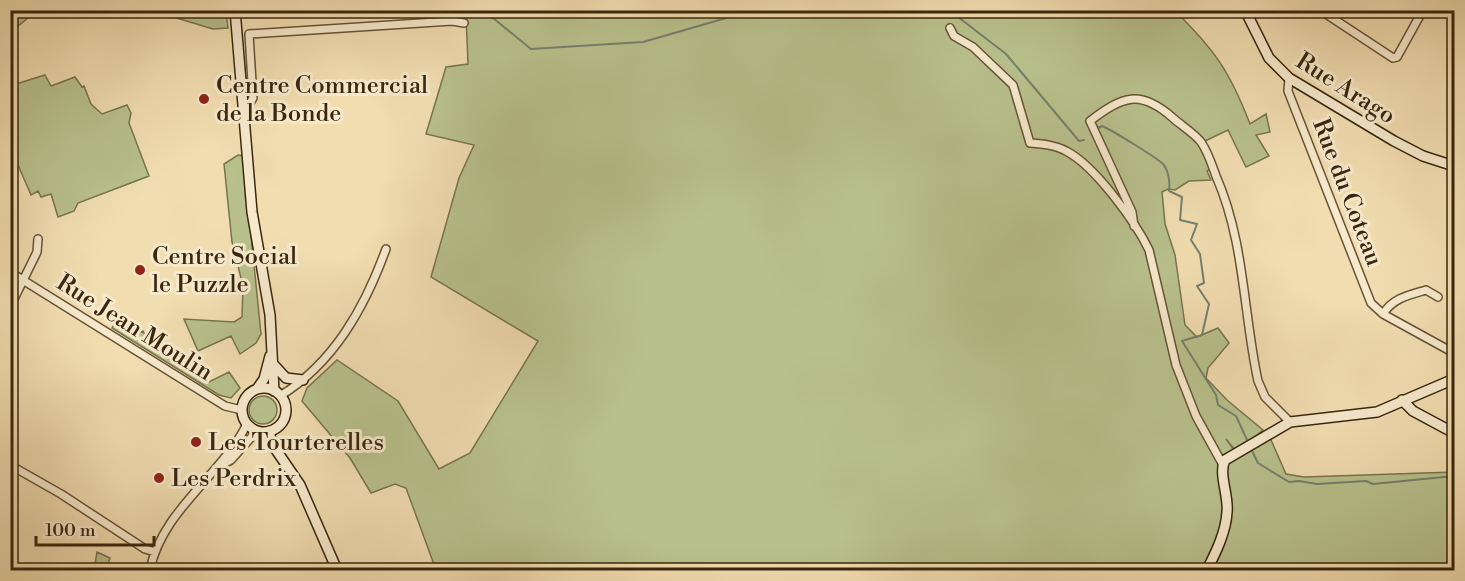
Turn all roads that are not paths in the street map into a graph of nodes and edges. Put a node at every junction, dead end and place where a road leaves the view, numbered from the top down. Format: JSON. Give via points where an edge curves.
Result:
{"nodes":[{"id":1,"x":235,"y":10,"type":"edge"},
{"id":2,"x":1245,"y":10,"type":"edge"},
{"id":3,"x":1320,"y":10,"type":"edge"},
{"id":4,"x":1423,"y":10,"type":"edge"},
{"id":5,"x":464,"y":23,"type":"dead end"},
{"id":6,"x":950,"y":28,"type":"dead end"},
{"id":7,"x":1289,"y":78,"type":"junction"},
{"id":8,"x":244,"y":113,"type":"junction"},
{"id":9,"x":1455,"y":166,"type":"edge"},
{"id":10,"x":1134,"y":226,"type":"junction"},
{"id":11,"x":38,"y":239,"type":"dead end"},
{"id":12,"x":386,"y":249,"type":"dead end"},
{"id":13,"x":10,"y":272,"type":"edge"},
{"id":14,"x":24,"y":280,"type":"junction"},
{"id":15,"x":1438,"y":297,"type":"dead end"},
{"id":16,"x":10,"y":307,"type":"edge"},
{"id":17,"x":1383,"y":314,"type":"junction"},
{"id":18,"x":1455,"y":353,"type":"edge"},
{"id":19,"x":272,"y":355,"type":"junction"},
{"id":20,"x":1455,"y":379,"type":"edge"},
{"id":21,"x":303,"y":380,"type":"junction"},
{"id":22,"x":256,"y":390,"type":"junction"},
{"id":23,"x":277,"y":393,"type":"junction"},
{"id":24,"x":1402,"y":400,"type":"junction"},
{"id":25,"x":242,"y":410,"type":"junction"},
{"id":26,"x":1290,"y":422,"type":"junction"},
{"id":27,"x":247,"y":424,"type":"junction"},
{"id":28,"x":258,"y":431,"type":"junction"},
{"id":29,"x":269,"y":431,"type":"junction"},
{"id":30,"x":1455,"y":433,"type":"edge"},
{"id":31,"x":10,"y":465,"type":"edge"},
{"id":32,"x":1222,"y":465,"type":"junction"},
{"id":33,"x":216,"y":469,"type":"junction"},
{"id":34,"x":155,"y":552,"type":"junction"},
{"id":35,"x":150,"y":570,"type":"edge"},
{"id":36,"x":337,"y":570,"type":"edge"},
{"id":37,"x":1207,"y":570,"type":"edge"}],
"edges":[{"from":1,"to":8,"type":"street"},
{"from":2,"to":7,"type":"street","name":"Rue Arago","via":[[1269,58]]},
{"from":3,"to":4,"type":"street","via":[[1393,58]]},
{"from":5,"to":8,"type":"street","via":[[363,25],[249,34],[253,98]]},
{"from":6,"to":10,"type":"street","via":[[954,36],[973,47],[1013,85],[1030,142],[1060,148],[1088,165]]},
{"from":7,"to":9,"type":"street","name":"Rue Arago","via":[[1394,141]]},
{"from":7,"to":17,"type":"street","name":"Rue du Coteau","via":[[1288,91],[1349,251],[1371,303]]},
{"from":8,"to":19,"type":"street","via":[[252,212],[270,315]]},
{"from":10,"to":26,"type":"street","via":[[1132,212],[1090,122],[1122,100],[1141,98],[1162,109],[1200,142],[1221,187],[1235,226],[1258,381],[1265,397]]},
{"from":10,"to":32,"type":"street","via":[[1149,250],[1184,387]]},
{"from":11,"to":14,"type":"street","via":[[37,252]]},
{"from":12,"to":21,"type":"street","via":[[356,316],[335,347]]},
{"from":13,"to":14,"type":"street","name":"Rue Jean Moulin"},
{"from":14,"to":16,"type":"street"},
{"from":14,"to":25,"type":"street","name":"Rue Jean Moulin","via":[[225,406]]},
{"from":15,"to":17,"type":"street","via":[[1426,290],[1394,301]]},
{"from":17,"to":18,"type":"street","name":"Rue du Coteau"},
{"from":19,"to":21,"type":"street","via":[[280,375]]},
{"from":19,"to":22,"type":"street"},
{"from":19,"to":23,"type":"street"},
{"from":20,"to":24,"type":"street"},
{"from":21,"to":23,"type":"street"},
{"from":22,"to":23,"type":"street"},
{"from":22,"to":25,"type":"street","via":[[246,397]]},
{"from":23,"to":29,"type":"street","via":[[285,413],[280,424]]},
{"from":24,"to":26,"type":"street","via":[[1377,412]]},
{"from":24,"to":30,"type":"street","via":[[1413,411]]},
{"from":25,"to":27,"type":"street"},
{"from":26,"to":32,"type":"street"},
{"from":27,"to":28,"type":"street"},
{"from":27,"to":33,"type":"street"},
{"from":28,"to":29,"type":"street"},
{"from":28,"to":33,"type":"street","via":[[231,460]]},
{"from":29,"to":36,"type":"street","via":[[272,444],[300,485]]},
{"from":31,"to":34,"type":"street"},
{"from":32,"to":37,"type":"street","via":[[1227,513]]},
{"from":33,"to":34,"type":"street","via":[[182,508]]},
{"from":34,"to":35,"type":"street"}]}
